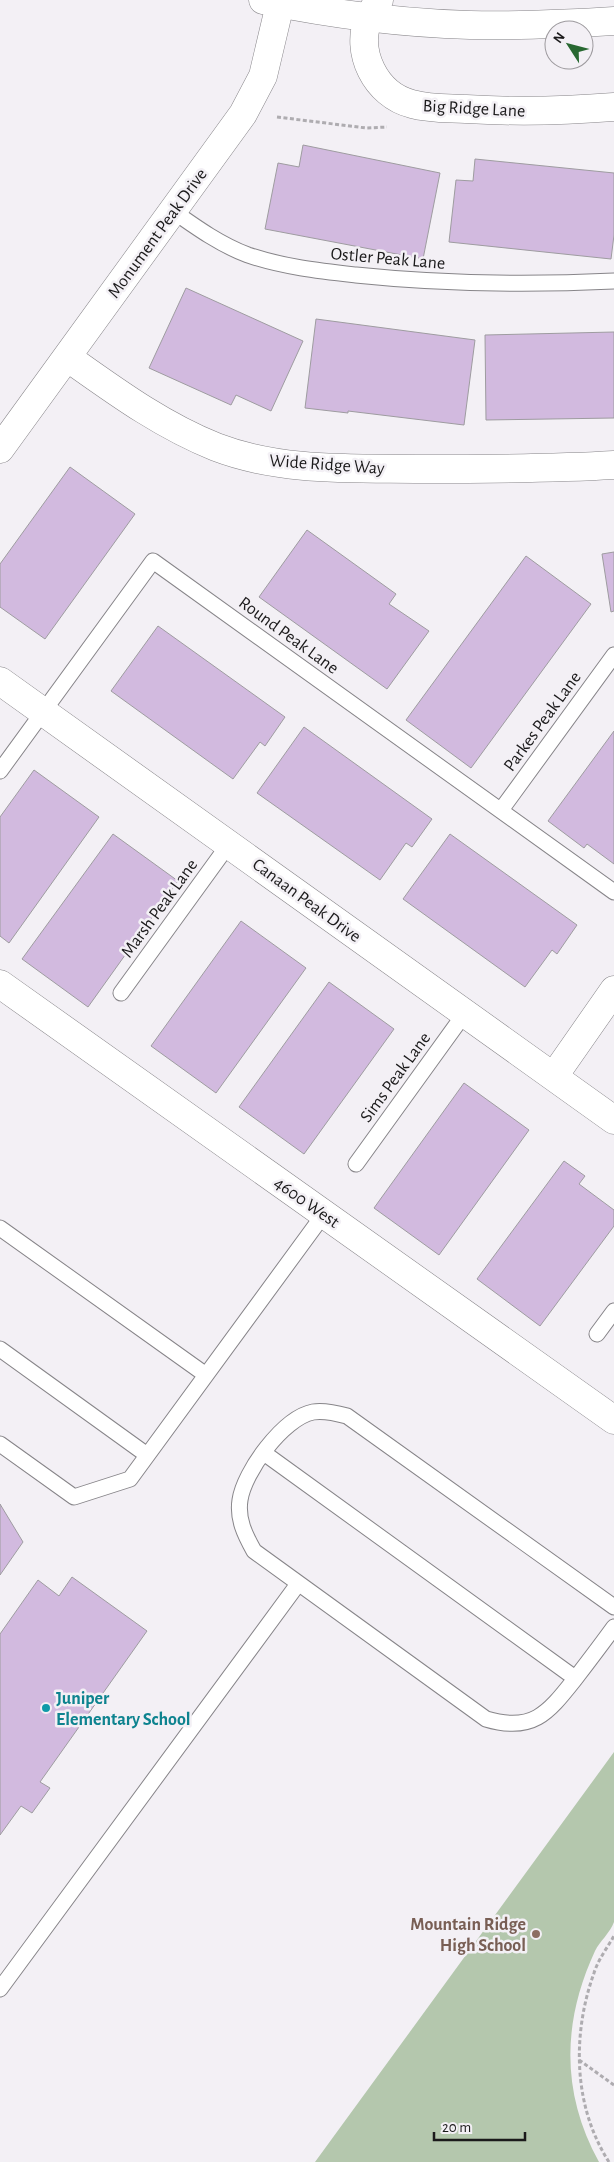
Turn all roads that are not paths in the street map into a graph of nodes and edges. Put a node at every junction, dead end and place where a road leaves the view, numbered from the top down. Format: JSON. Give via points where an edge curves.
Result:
{"nodes":[{"id":1,"x":275,"y":1,"type":"edge"},
{"id":2,"x":374,"y":9,"type":"edge"},
{"id":3,"x":614,"y":21,"type":"edge"},
{"id":4,"x":614,"y":107,"type":"edge"},
{"id":5,"x":173,"y":211,"type":"junction"},
{"id":6,"x":614,"y":281,"type":"edge"},
{"id":7,"x":67,"y":357,"type":"junction"},
{"id":8,"x":0,"y":450,"type":"edge"},
{"id":9,"x":614,"y":466,"type":"edge"},
{"id":10,"x":614,"y":655,"type":"edge"},
{"id":11,"x":0,"y":681,"type":"edge"},
{"id":12,"x":43,"y":712,"type":"junction"},
{"id":13,"x":0,"y":771,"type":"edge"},
{"id":14,"x":501,"y":810,"type":"junction"},
{"id":15,"x":229,"y":844,"type":"junction"},
{"id":16,"x":614,"y":892,"type":"edge"},
{"id":17,"x":0,"y":984,"type":"edge"},
{"id":18,"x":614,"y":990,"type":"edge"},
{"id":19,"x":121,"y":993,"type":"dead end"},
{"id":20,"x":465,"y":1013,"type":"junction"},
{"id":21,"x":554,"y":1076,"type":"junction"},
{"id":22,"x":614,"y":1120,"type":"edge"},
{"id":23,"x":356,"y":1164,"type":"dead end"},
{"id":24,"x":324,"y":1214,"type":"junction"},
{"id":25,"x":0,"y":1228,"type":"edge"},
{"id":26,"x":614,"y":1311,"type":"edge"},
{"id":27,"x":597,"y":1334,"type":"dead end"},
{"id":28,"x":0,"y":1349,"type":"edge"},
{"id":29,"x":206,"y":1375,"type":"junction"},
{"id":30,"x":614,"y":1420,"type":"edge"},
{"id":31,"x":0,"y":1444,"type":"edge"},
{"id":32,"x":264,"y":1453,"type":"junction"},
{"id":33,"x":148,"y":1455,"type":"junction"},
{"id":34,"x":298,"y":1584,"type":"junction"},
{"id":35,"x":614,"y":1607,"type":"edge"},
{"id":36,"x":614,"y":1627,"type":"edge"},
{"id":37,"x":575,"y":1678,"type":"junction"},
{"id":38,"x":0,"y":1989,"type":"edge"}],
"edges":[{"from":1,"to":2,"type":"street"},
{"from":1,"to":5,"type":"street","name":"Monument Peak Drive","via":[[269,57],[255,94]]},
{"from":2,"to":3,"type":"street","via":[[470,25]]},
{"from":2,"to":4,"type":"street","name":"Big Ridge Lane","via":[[364,36],[368,63],[384,88],[411,104],[495,111]]},
{"from":5,"to":6,"type":"lane","name":"Ostler Peak Lane","via":[[227,246],[292,267],[452,283]]},
{"from":5,"to":7,"type":"street","name":"Monument Peak Drive"},
{"from":7,"to":8,"type":"street","name":"Monument Peak Drive"},
{"from":7,"to":9,"type":"street","name":"Wide Ridge Way","via":[[155,418],[183,433],[252,458],[333,468],[550,469]]},
{"from":10,"to":14,"type":"lane","name":"Parkes Peak Lane"},
{"from":11,"to":12,"type":"street","name":"Canaan Peak Drive"},
{"from":12,"to":13,"type":"lane","name":"Round Peak Lane"},
{"from":12,"to":14,"type":"lane","name":"Round Peak Lane","via":[[153,561]]},
{"from":12,"to":15,"type":"street","name":"Canaan Peak Drive"},
{"from":14,"to":16,"type":"lane","name":"Round Peak Lane"},
{"from":15,"to":19,"type":"lane","name":"Marsh Peak Lane"},
{"from":15,"to":20,"type":"street","name":"Canaan Peak Drive"},
{"from":17,"to":24,"type":"street","name":"4600 West"},
{"from":18,"to":21,"type":"street"},
{"from":20,"to":21,"type":"street","name":"Canaan Peak Drive"},
{"from":20,"to":23,"type":"lane","name":"Sims Peak Lane"},
{"from":21,"to":22,"type":"street","name":"Canaan Peak Drive"},
{"from":24,"to":29,"type":"lane"},
{"from":24,"to":30,"type":"street","name":"4600 West"},
{"from":25,"to":29,"type":"lane"},
{"from":26,"to":27,"type":"lane"},
{"from":28,"to":33,"type":"lane"},
{"from":29,"to":33,"type":"lane"},
{"from":31,"to":33,"type":"lane","via":[[74,1497],[130,1479]]},
{"from":32,"to":34,"type":"lane","via":[[243,1484],[240,1519],[254,1551]]},
{"from":32,"to":35,"type":"lane","via":[[281,1431],[312,1412],[347,1416]]},
{"from":32,"to":37,"type":"lane"},
{"from":34,"to":37,"type":"lane","via":[[486,1719],[519,1724],[538,1718],[553,1707]]},
{"from":34,"to":38,"type":"lane"},
{"from":36,"to":37,"type":"lane"}]}
